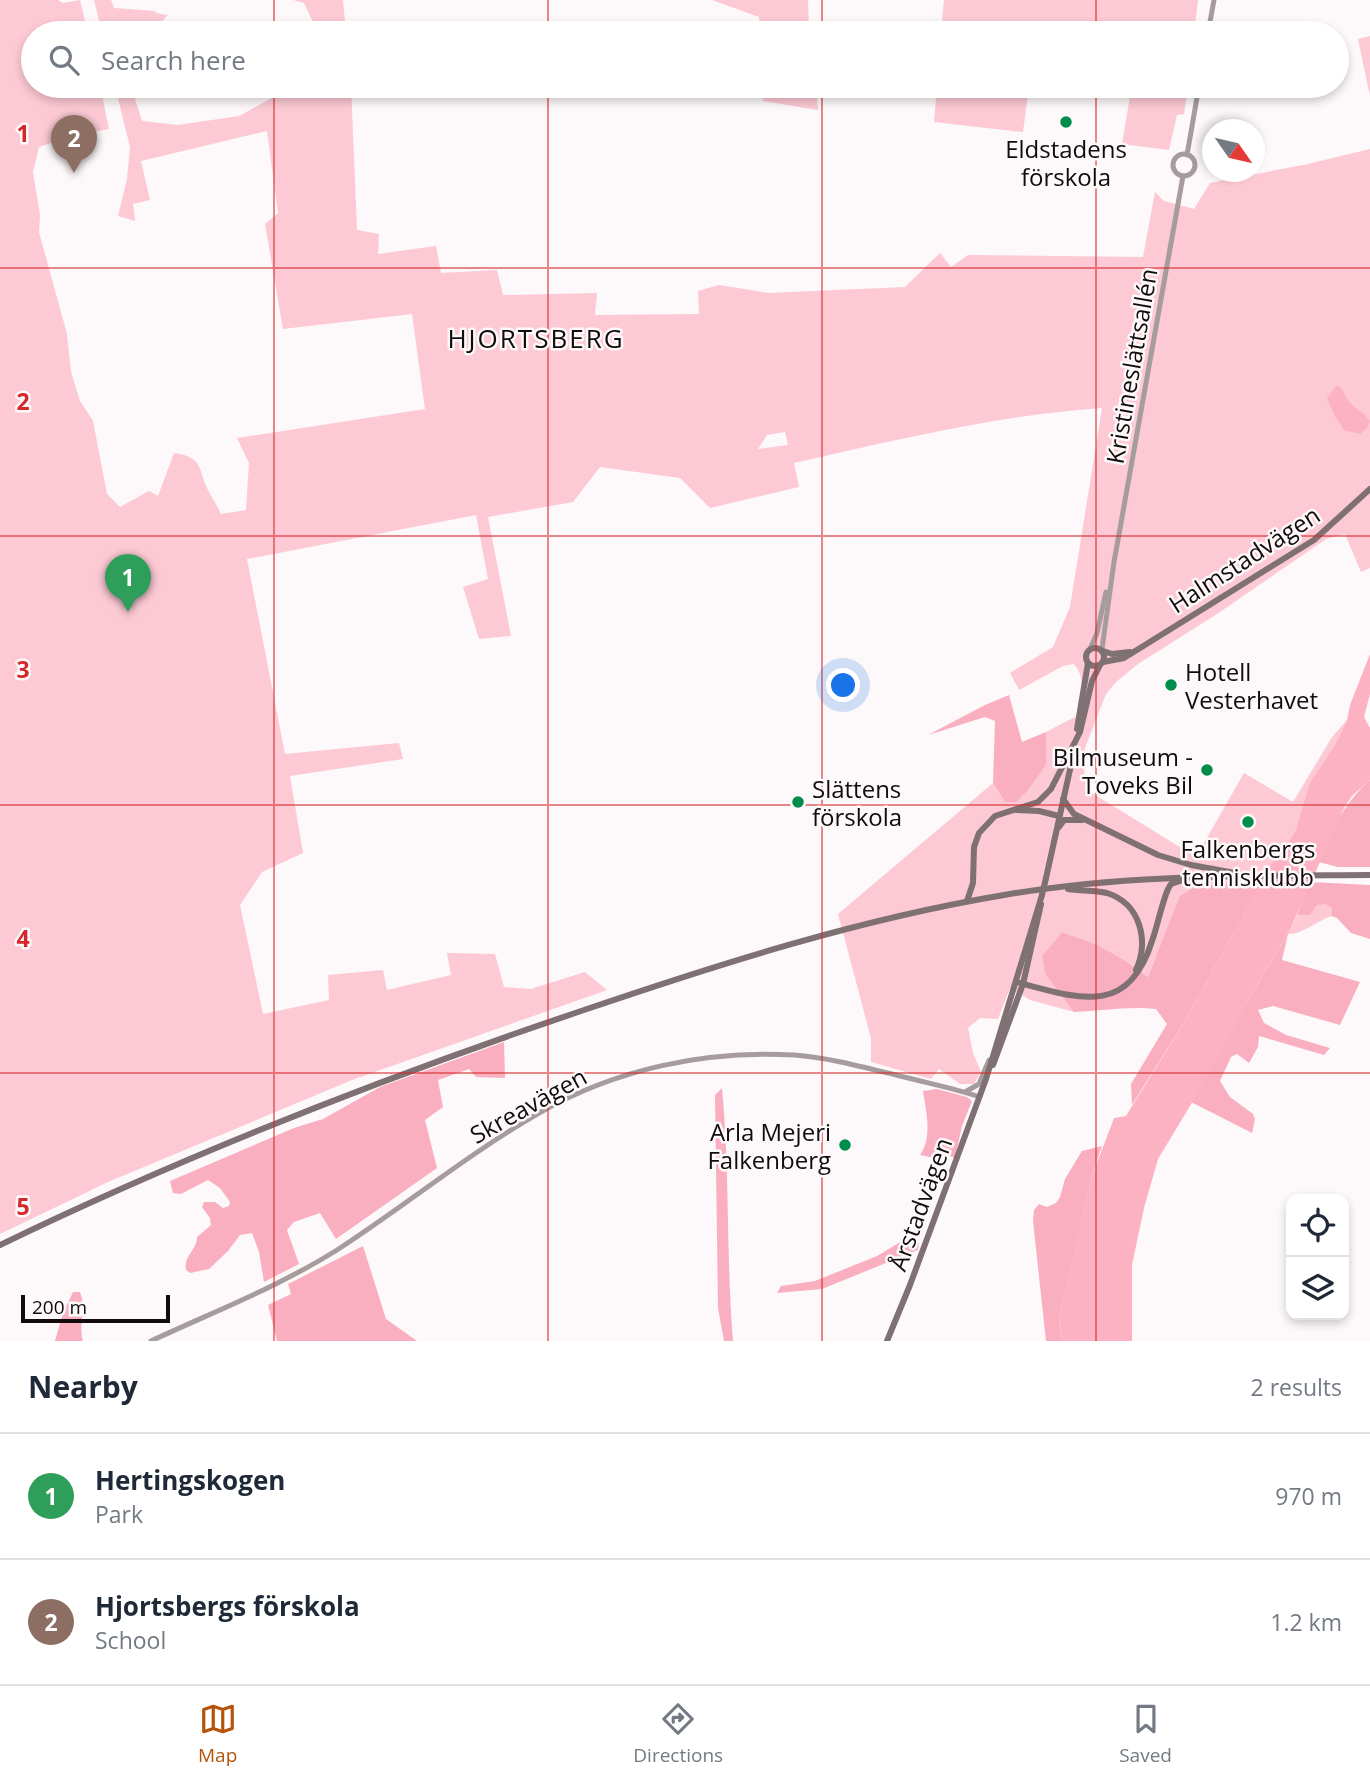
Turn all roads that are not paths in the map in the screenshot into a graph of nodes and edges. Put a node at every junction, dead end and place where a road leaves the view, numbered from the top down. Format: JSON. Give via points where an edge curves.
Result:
{"nodes":[{"id":1,"x":1214,"y":0,"type":"edge"},
{"id":2,"x":1210,"y":21,"type":"edge"},
{"id":3,"x":1197,"y":98,"type":"edge"},
{"id":4,"x":1187,"y":155,"type":"junction"},
{"id":5,"x":1183,"y":176,"type":"junction"},
{"id":6,"x":1370,"y":489,"type":"edge"},
{"id":7,"x":1114,"y":562,"type":"junction"},
{"id":8,"x":1090,"y":649,"type":"junction"},
{"id":9,"x":1102,"y":650,"type":"junction"},
{"id":10,"x":1132,"y":652,"type":"junction"},
{"id":11,"x":1088,"y":663,"type":"junction"},
{"id":12,"x":1102,"y":663,"type":"junction"},
{"id":13,"x":1076,"y":741,"type":"junction"},
{"id":14,"x":1063,"y":798,"type":"junction"},
{"id":15,"x":1016,"y":809,"type":"junction"},
{"id":16,"x":1059,"y":816,"type":"junction"},
{"id":17,"x":1087,"y":821,"type":"junction"},
{"id":18,"x":1055,"y":838,"type":"junction"},
{"id":19,"x":1370,"y":875,"type":"edge"},
{"id":20,"x":1254,"y":876,"type":"junction"},
{"id":21,"x":1199,"y":878,"type":"junction"},
{"id":22,"x":1059,"y":887,"type":"junction"},
{"id":23,"x":967,"y":901,"type":"junction"},
{"id":24,"x":1136,"y":975,"type":"junction"},
{"id":25,"x":1020,"y":983,"type":"junction"},
{"id":26,"x":995,"y":1046,"type":"junction"},
{"id":27,"x":986,"y":1079,"type":"junction"},
{"id":28,"x":965,"y":1092,"type":"junction"},
{"id":29,"x":980,"y":1097,"type":"junction"},
{"id":30,"x":0,"y":1245,"type":"edge"},
{"id":31,"x":151,"y":1341,"type":"edge"},
{"id":32,"x":887,"y":1341,"type":"edge"}],
"edges":[{"from":1,"to":2,"type":"street"},
{"from":3,"to":4,"type":"street"},
{"from":4,"to":5,"type":"street","via":[[1194,159],[1195,167]]},
{"from":4,"to":5,"type":"street","via":[[1174,162],[1176,172]]},
{"from":5,"to":7,"type":"street","name":"Kristineslättsallén"},
{"from":6,"to":10,"type":"main road","name":"Halmstadvägen","via":[[1314,540]]},
{"from":7,"to":8,"type":"street","name":"Kristineslättsallén"},
{"from":7,"to":9,"type":"street","name":"Kristineslättsallén"},
{"from":8,"to":9,"type":"main road"},
{"from":8,"to":11,"type":"main road"},
{"from":9,"to":10,"type":"main road"},
{"from":9,"to":12,"type":"main road"},
{"from":10,"to":12,"type":"main road","name":"Halmstadvägen"},
{"from":11,"to":12,"type":"main road"},
{"from":11,"to":13,"type":"main road","name":"Årstadvägen"},
{"from":12,"to":13,"type":"main road","name":"Årstadvägen","via":[[1092,681]]},
{"from":13,"to":14,"type":"main road","name":"Årstadvägen"},
{"from":13,"to":15,"type":"main road","via":[[1045,796]]},
{"from":14,"to":16,"type":"main road","name":"Årstadvägen"},
{"from":14,"to":17,"type":"main road","via":[[1070,812]]},
{"from":15,"to":16,"type":"main road"},
{"from":15,"to":23,"type":"main road","via":[[995,816],[979,832]]},
{"from":16,"to":18,"type":"main road","name":"Årstadvägen"},
{"from":17,"to":18,"type":"main road","via":[[1064,820]]},
{"from":17,"to":20,"type":"main road","via":[[1167,858]]},
{"from":18,"to":25,"type":"main road","name":"Årstadvägen","bridge":true,"via":[[1038,927]]},
{"from":19,"to":20,"type":"main road"},
{"from":20,"to":21,"type":"main road"},
{"from":21,"to":22,"type":"main road"},
{"from":21,"to":24,"type":"main road","via":[[1178,881],[1168,889],[1149,951]]},
{"from":22,"to":23,"type":"main road"},
{"from":22,"to":24,"type":"main road","via":[[1106,893],[1128,907],[1142,934]]},
{"from":23,"to":30,"type":"main road","via":[[689,974],[534,1027],[317,1107],[108,1193]]},
{"from":24,"to":25,"type":"main road","via":[[1117,992],[1092,998]]},
{"from":25,"to":26,"type":"main road","name":"Årstadvägen"},
{"from":25,"to":27,"type":"main road","name":"Årstadvägen","via":[[1006,1035]]},
{"from":26,"to":27,"type":"main road","name":"Årstadvägen"},
{"from":26,"to":28,"type":"street","via":[[979,1084]]},
{"from":27,"to":29,"type":"main road","name":"Årstadvägen"},
{"from":28,"to":29,"type":"street","name":"Skreavägen"},
{"from":28,"to":31,"type":"street","name":"Skreavägen","via":[[839,1061],[792,1055],[688,1060],[638,1072],[587,1089],[538,1113],[338,1249],[259,1292]]},
{"from":29,"to":32,"type":"main road","name":"Årstadvägen"}]}
